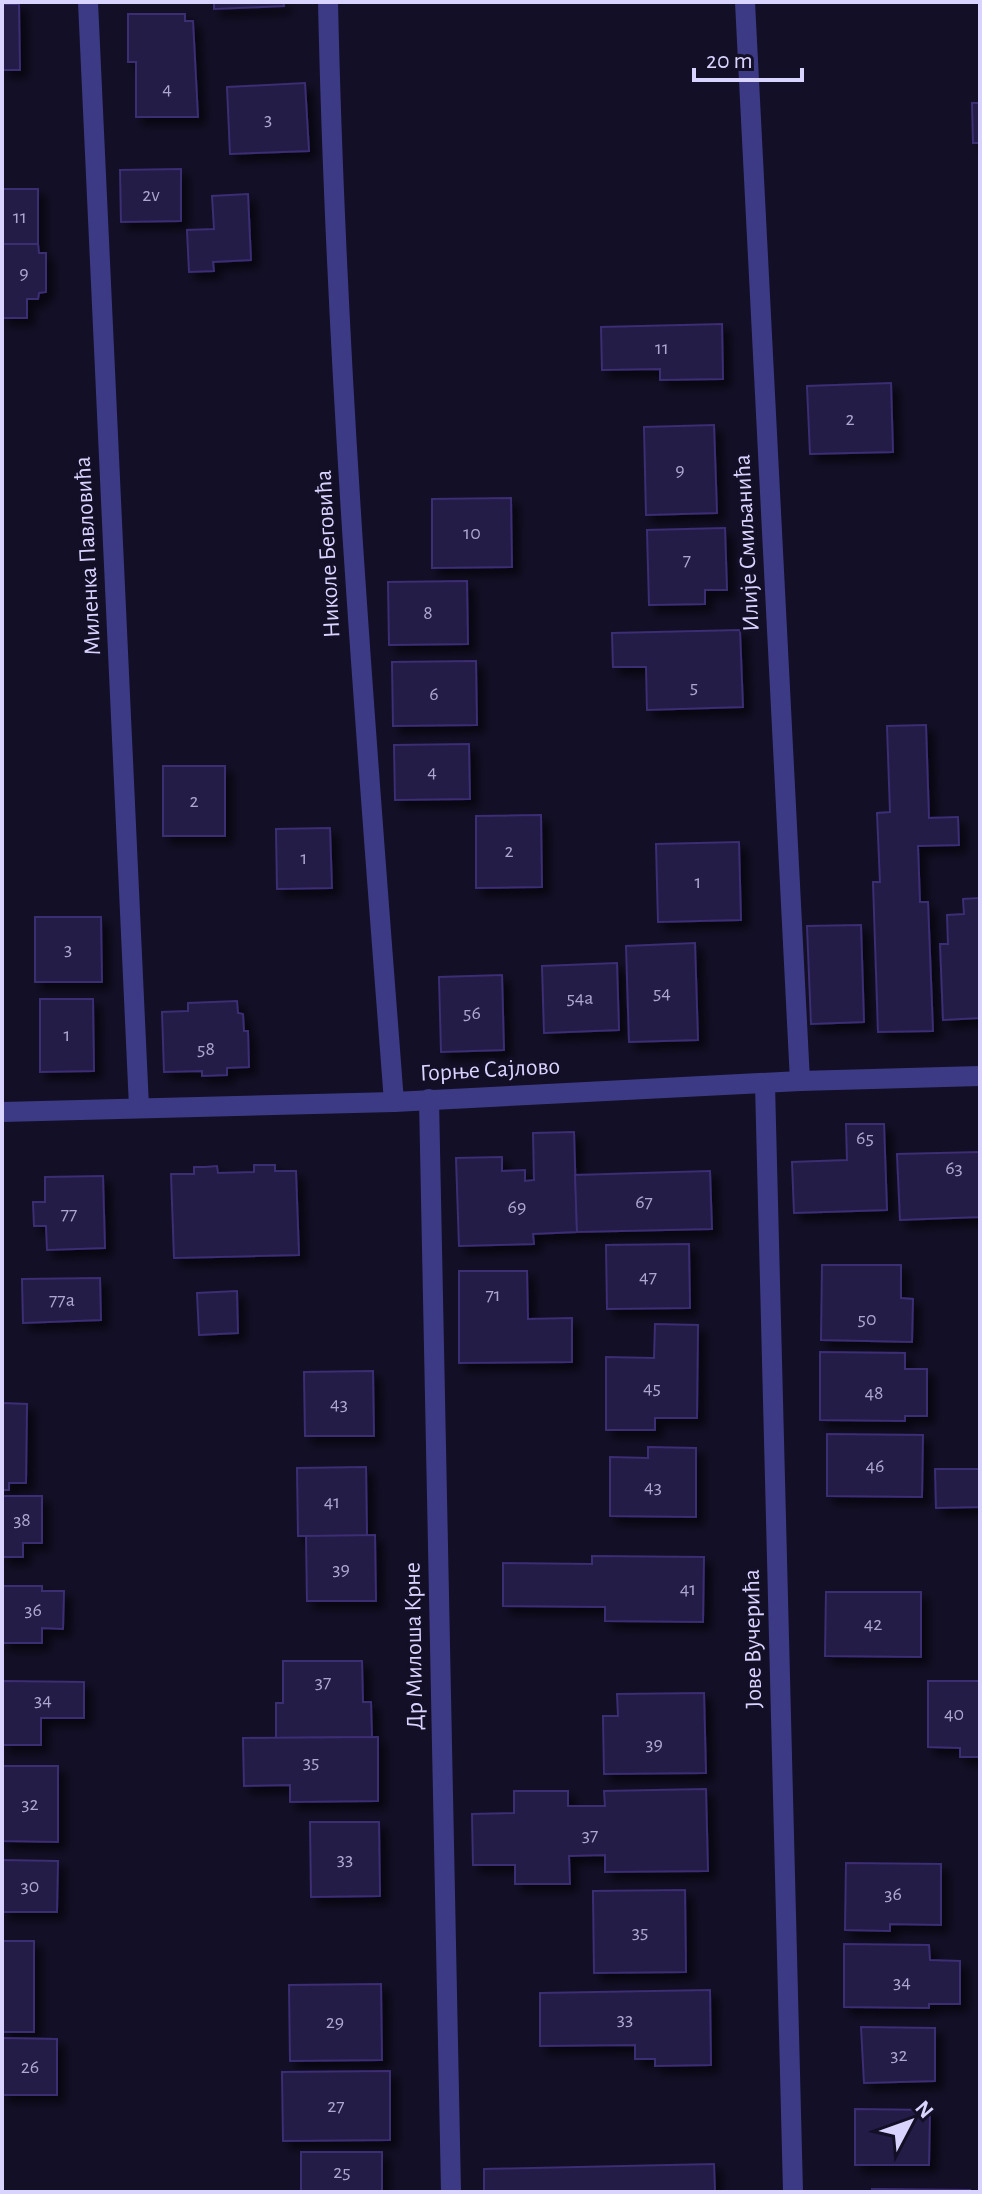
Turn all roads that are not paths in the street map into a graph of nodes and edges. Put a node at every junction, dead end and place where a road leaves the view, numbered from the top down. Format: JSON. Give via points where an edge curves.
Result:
{"nodes":[{"id":1,"x":88,"y":2,"type":"edge"},
{"id":2,"x":328,"y":2,"type":"edge"},
{"id":3,"x":745,"y":2,"type":"edge"},
{"id":4,"x":980,"y":1076,"type":"edge"},
{"id":5,"x":800,"y":1081,"type":"junction"},
{"id":6,"x":765,"y":1084,"type":"junction"},
{"id":7,"x":429,"y":1099,"type":"junction"},
{"id":8,"x":394,"y":1102,"type":"junction"},
{"id":9,"x":139,"y":1107,"type":"junction"},
{"id":10,"x":2,"y":1112,"type":"edge"},
{"id":11,"x":451,"y":2192,"type":"edge"},
{"id":12,"x":793,"y":2192,"type":"edge"}],
"edges":[{"from":1,"to":9,"type":"street","name":"Миленка Павловића"},
{"from":2,"to":8,"type":"street","name":"Николе Беговића","via":[[357,617]]},
{"from":3,"to":5,"type":"street","name":"Илије Смиљанића"},
{"from":4,"to":5,"type":"street","name":"Горње Сајлово"},
{"from":5,"to":6,"type":"street","name":"Горње Сајлово"},
{"from":6,"to":7,"type":"street","name":"Горње Сајлово"},
{"from":6,"to":12,"type":"street","name":"Јове Вучерића"},
{"from":7,"to":8,"type":"street","name":"Горње Сајлово"},
{"from":7,"to":11,"type":"street","name":"Др Милоша Крне"},
{"from":8,"to":9,"type":"street","name":"Горње Сајлово"},
{"from":9,"to":10,"type":"street","name":"Горње Сајлово"}]}
